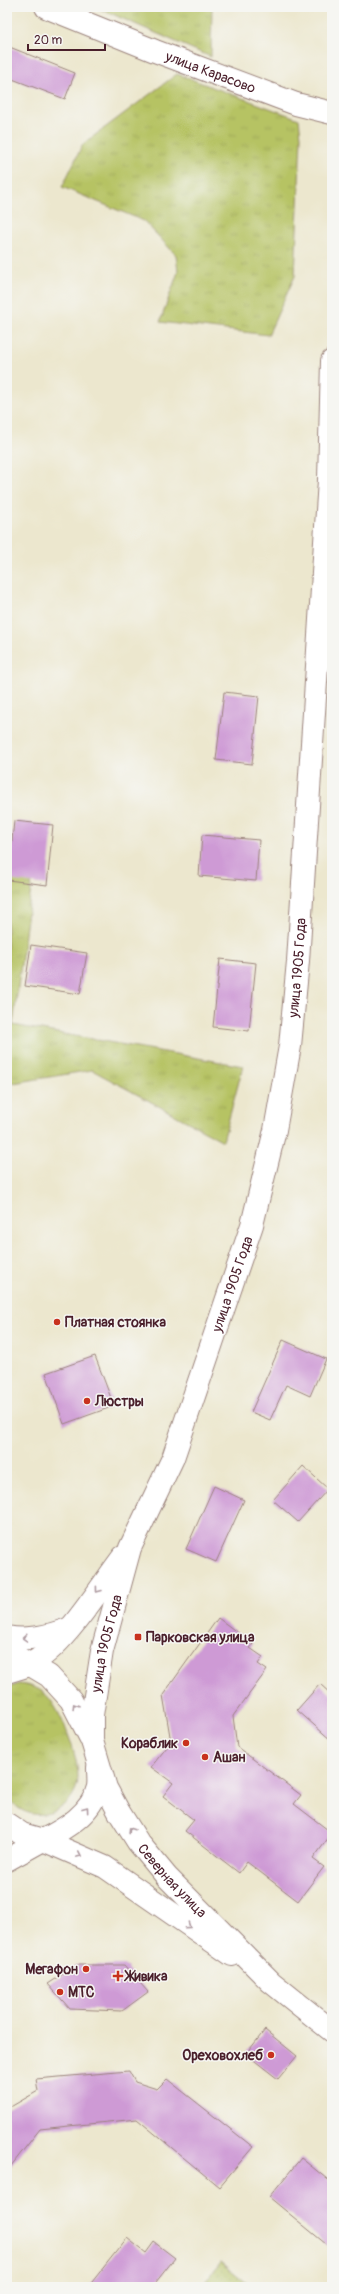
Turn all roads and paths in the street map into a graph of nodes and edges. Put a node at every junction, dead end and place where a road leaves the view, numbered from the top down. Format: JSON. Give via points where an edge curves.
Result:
{"nodes":[{"id":1,"x":46,"y":7,"type":"edge"},
{"id":2,"x":332,"y":113,"type":"edge"},
{"id":3,"x":332,"y":361,"type":"edge"},
{"id":4,"x":130,"y":1548,"type":"junction"},
{"id":5,"x":69,"y":1629,"type":"junction"},
{"id":6,"x":7,"y":1636,"type":"edge"},
{"id":7,"x":7,"y":1651,"type":"edge"},
{"id":8,"x":31,"y":1664,"type":"junction"},
{"id":9,"x":7,"y":1672,"type":"edge"},
{"id":10,"x":92,"y":1741,"type":"junction"},
{"id":11,"x":98,"y":1762,"type":"junction"},
{"id":12,"x":7,"y":1824,"type":"edge"},
{"id":13,"x":43,"y":1840,"type":"junction"},
{"id":14,"x":7,"y":1860,"type":"edge"},
{"id":15,"x":271,"y":1982,"type":"junction"},
{"id":16,"x":332,"y":2031,"type":"edge"}],
"edges":[{"from":1,"to":2,"type":"street","name":"улица Карасово","via":[[296,104]]},
{"from":3,"to":4,"type":"street","name":"улица 1905 Года","via":[[329,480],[298,961],[290,1046],[275,1130],[252,1225],[173,1458]]},
{"from":4,"to":5,"type":"street","name":"улица 1905 Года","one_way":true},
{"from":4,"to":10,"type":"street","name":"улица 1905 Года","via":[[98,1673],[92,1715]]},
{"from":5,"to":6,"type":"street","one_way":true,"via":[[45,1636],[17,1639]]},
{"from":5,"to":8,"type":"street","name":"улица 1905 Года"},
{"from":7,"to":8,"type":"street","name":"Северная улица"},
{"from":8,"to":9,"type":"street"},
{"from":10,"to":8,"type":"street","name":"Северная улица","one_way":true,"via":[[81,1715],[63,1688]]},
{"from":10,"to":11,"type":"street","name":"Северная улица"},
{"from":13,"to":11,"type":"street","name":"Северная улица","one_way":true,"via":[[83,1813],[98,1786]]},
{"from":15,"to":11,"type":"street","name":"Северная улица","one_way":true,"via":[[167,1877],[138,1842],[106,1788]]},
{"from":12,"to":13,"type":"street","name":"Северная улица","via":[[22,1834]]},
{"from":13,"to":14,"type":"street"},
{"from":13,"to":15,"type":"street","name":"Северная улица","one_way":true,"via":[[105,1867]]},
{"from":15,"to":16,"type":"street","name":"Северная улица"}]}
